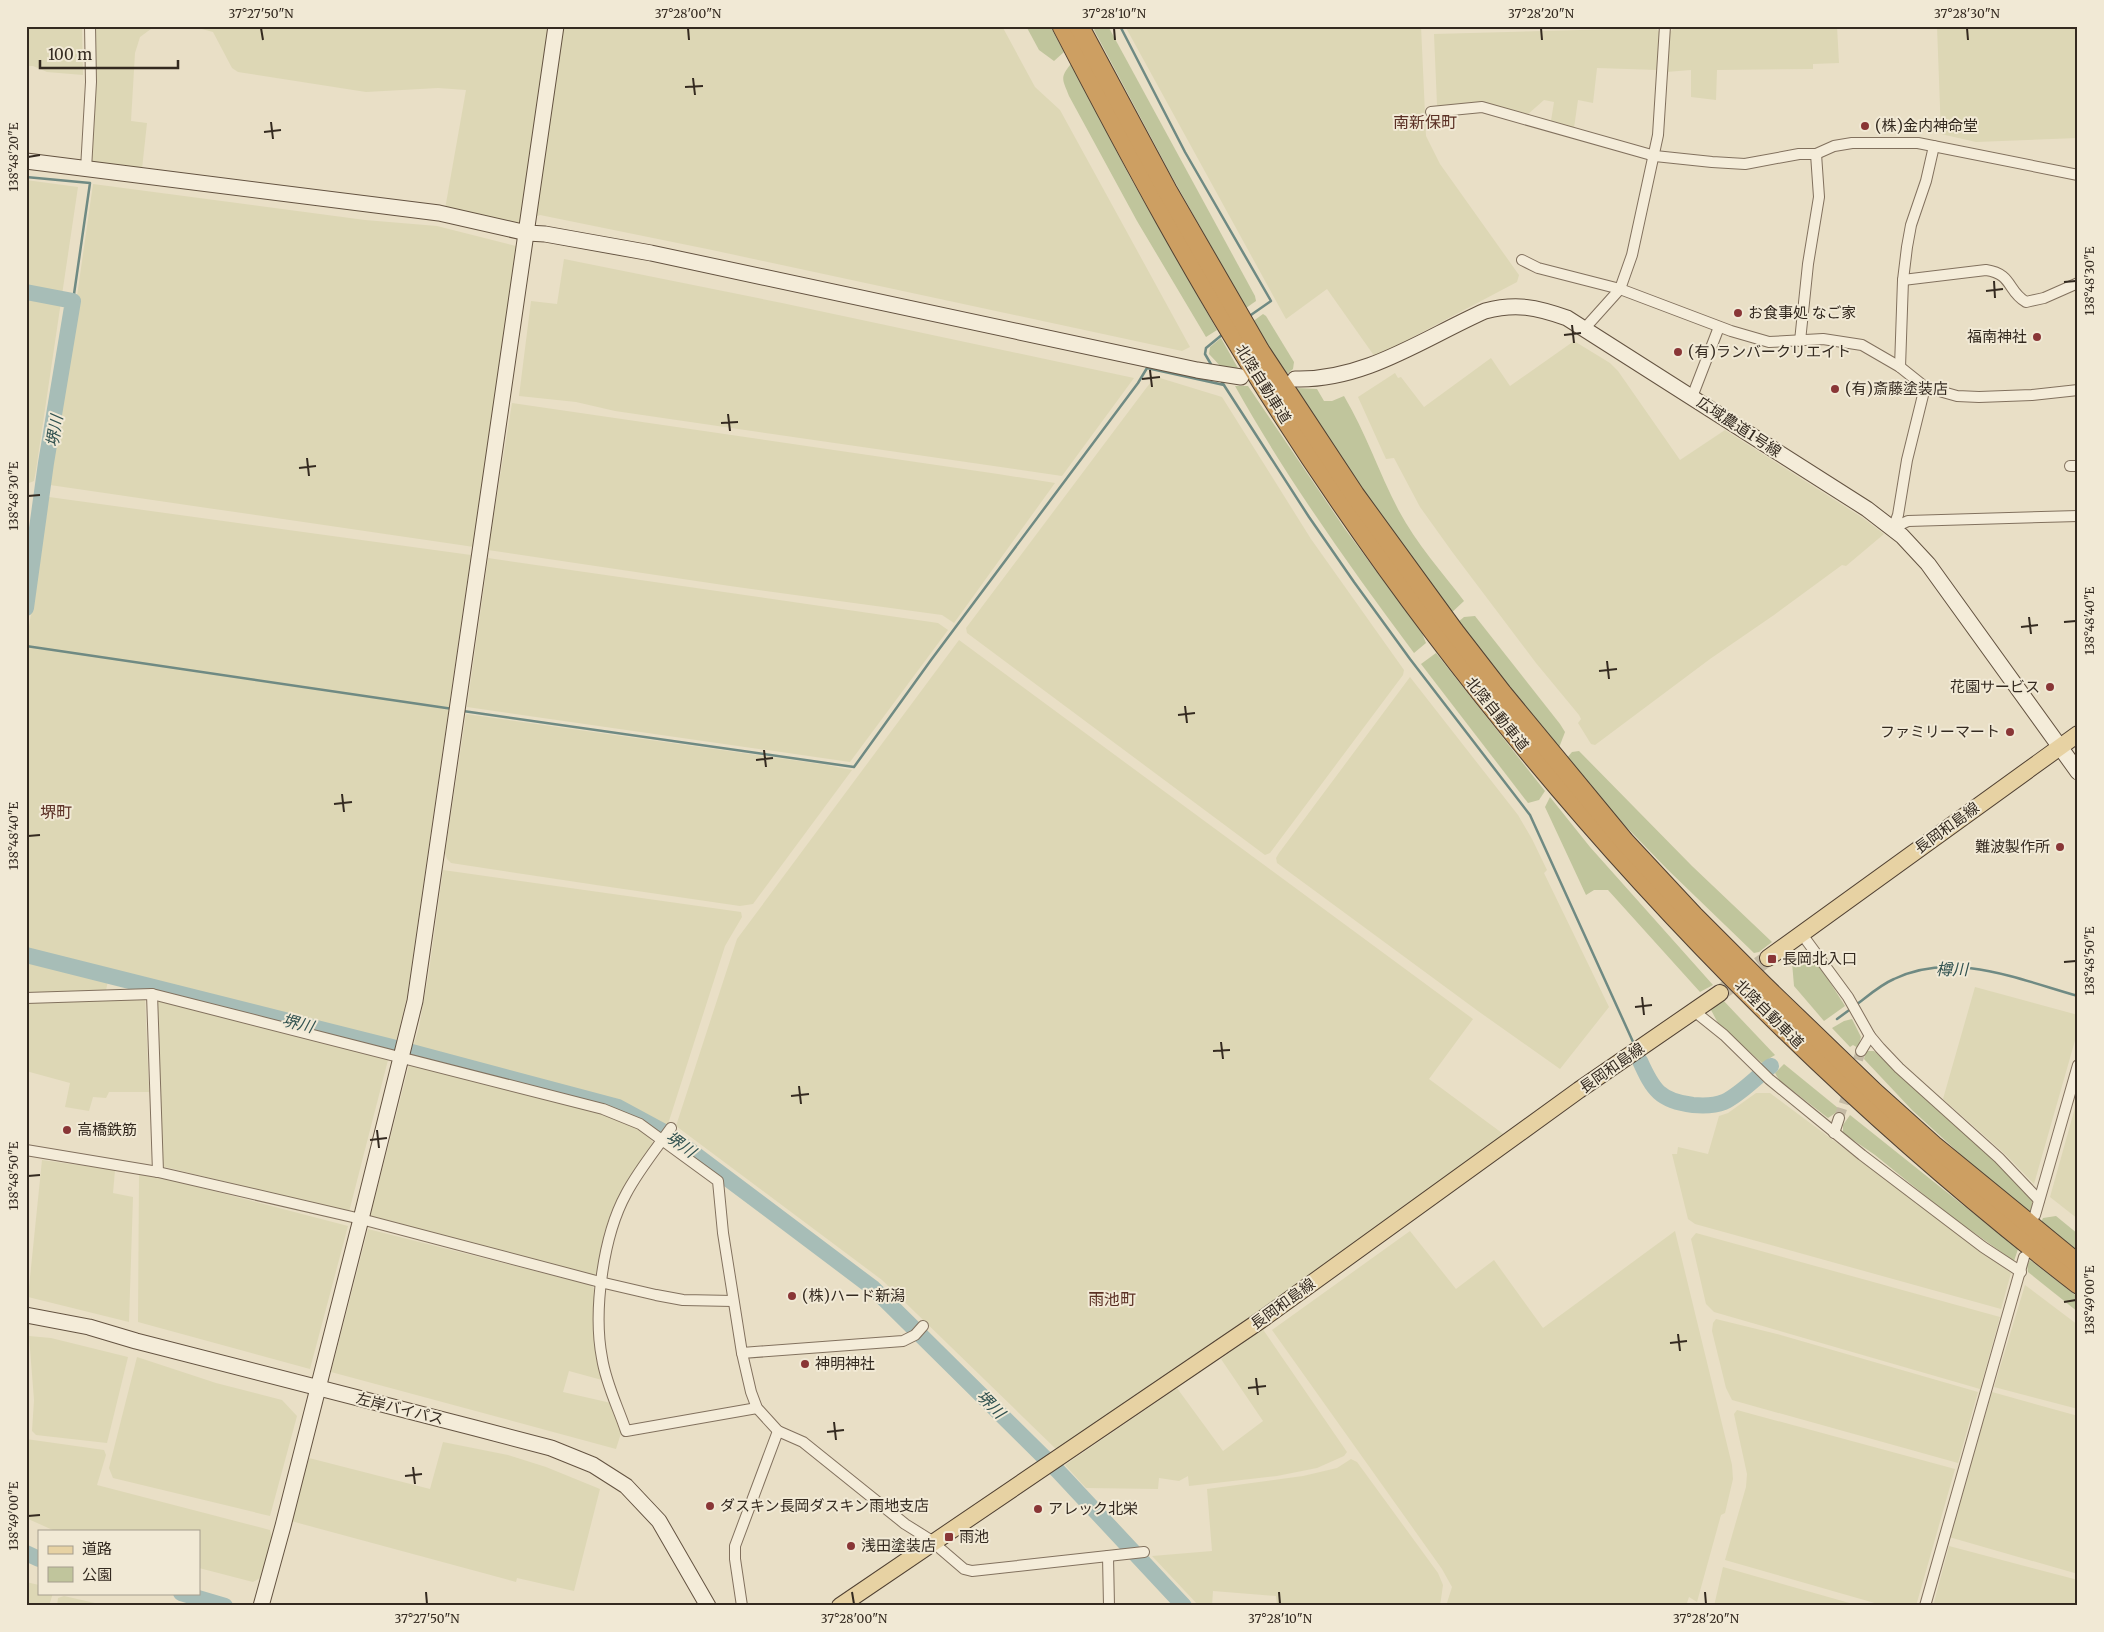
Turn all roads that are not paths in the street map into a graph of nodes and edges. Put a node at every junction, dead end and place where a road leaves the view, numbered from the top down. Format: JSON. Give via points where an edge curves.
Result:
{"nodes":[{"id":1,"x":90,"y":26,"type":"edge"},
{"id":2,"x":556,"y":26,"type":"edge"},
{"id":3,"x":1062,"y":26,"type":"edge"},
{"id":4,"x":1079,"y":26,"type":"edge"},
{"id":5,"x":1665,"y":26,"type":"edge"},
{"id":6,"x":1431,"y":112,"type":"dead end"},
{"id":7,"x":1934,"y":146,"type":"junction"},
{"id":8,"x":1816,"y":154,"type":"junction"},
{"id":9,"x":1655,"y":156,"type":"junction"},
{"id":10,"x":26,"y":161,"type":"edge"},
{"id":11,"x":86,"y":169,"type":"junction"},
{"id":12,"x":2078,"y":175,"type":"edge"},
{"id":13,"x":527,"y":233,"type":"junction"},
{"id":14,"x":1522,"y":260,"type":"dead end"},
{"id":15,"x":1903,"y":280,"type":"junction"},
{"id":16,"x":2078,"y":283,"type":"edge"},
{"id":17,"x":1620,"y":288,"type":"junction"},
{"id":18,"x":1719,"y":327,"type":"junction"},
{"id":19,"x":1584,"y":328,"type":"junction"},
{"id":20,"x":1800,"y":341,"type":"junction"},
{"id":21,"x":1900,"y":367,"type":"junction"},
{"id":22,"x":1241,"y":377,"type":"dead end"},
{"id":23,"x":1296,"y":379,"type":"dead end"},
{"id":24,"x":1925,"y":387,"type":"junction"},
{"id":25,"x":2078,"y":390,"type":"edge"},
{"id":26,"x":1692,"y":397,"type":"junction"},
{"id":27,"x":2078,"y":516,"type":"edge"},
{"id":28,"x":1893,"y":528,"type":"junction"},
{"id":29,"x":2078,"y":734,"type":"edge"},
{"id":30,"x":2059,"y":747,"type":"junction"},
{"id":31,"x":2078,"y":772,"type":"edge"},
{"id":32,"x":1801,"y":933,"type":"junction"},
{"id":33,"x":1768,"y":958,"type":"tunnel mouth"},
{"id":34,"x":1720,"y":993,"type":"tunnel mouth"},
{"id":35,"x":152,"y":994,"type":"junction"},
{"id":36,"x":26,"y":998,"type":"edge"},
{"id":37,"x":1694,"y":1011,"type":"junction"},
{"id":38,"x":1870,"y":1036,"type":"junction"},
{"id":39,"x":1861,"y":1051,"type":"tunnel mouth"},
{"id":40,"x":400,"y":1058,"type":"junction"},
{"id":41,"x":2078,"y":1064,"type":"edge"},
{"id":42,"x":1839,"y":1118,"type":"tunnel mouth"},
{"id":43,"x":671,"y":1128,"type":"dead end"},
{"id":44,"x":1834,"y":1133,"type":"junction"},
{"id":45,"x":662,"y":1140,"type":"junction"},
{"id":46,"x":26,"y":1150,"type":"edge"},
{"id":47,"x":158,"y":1172,"type":"junction"},
{"id":48,"x":2040,"y":1200,"type":"junction"},
{"id":49,"x":2035,"y":1215,"type":"dead end"},
{"id":50,"x":361,"y":1220,"type":"junction"},
{"id":51,"x":2024,"y":1257,"type":"dead end"},
{"id":52,"x":2078,"y":1264,"type":"edge"},
{"id":53,"x":2020,"y":1272,"type":"junction"},
{"id":54,"x":600,"y":1282,"type":"junction"},
{"id":55,"x":2078,"y":1284,"type":"edge"},
{"id":56,"x":733,"y":1301,"type":"junction"},
{"id":57,"x":26,"y":1315,"type":"edge"},
{"id":58,"x":924,"y":1326,"type":"dead end"},
{"id":59,"x":742,"y":1353,"type":"junction"},
{"id":60,"x":318,"y":1387,"type":"junction"},
{"id":61,"x":757,"y":1408,"type":"junction"},
{"id":62,"x":778,"y":1431,"type":"junction"},
{"id":63,"x":933,"y":1542,"type":"junction"},
{"id":64,"x":1144,"y":1552,"type":"dead end"},
{"id":65,"x":1108,"y":1556,"type":"junction"},
{"id":66,"x":262,"y":1602,"type":"edge"},
{"id":67,"x":708,"y":1606,"type":"edge"},
{"id":68,"x":742,"y":1606,"type":"edge"},
{"id":69,"x":840,"y":1606,"type":"edge"},
{"id":70,"x":1109,"y":1606,"type":"edge"},
{"id":71,"x":1925,"y":1606,"type":"edge"}],
"edges":[{"from":1,"to":11,"type":"street"},
{"from":2,"to":13,"type":"street"},
{"from":3,"to":55,"type":"highway","name":"北陸自動車道","via":[[1204,288],[1280,412],[1442,644],[1528,752],[1684,929],[1808,1052],[1926,1161]]},
{"from":4,"to":52,"type":"highway","name":"北陸自動車道","via":[[1167,190],[1260,351],[1355,495],[1508,700],[1624,842],[1763,985],[1911,1125]]},
{"from":5,"to":9,"type":"street"},
{"from":6,"to":9,"type":"street","via":[[1482,107]]},
{"from":7,"to":8,"type":"street","via":[[1906,142],[1852,143]]},
{"from":7,"to":12,"type":"street"},
{"from":7,"to":15,"type":"street","via":[[1911,224]]},
{"from":8,"to":9,"type":"street","via":[[1745,164]]},
{"from":8,"to":20,"type":"street","via":[[1819,197]]},
{"from":9,"to":17,"type":"street","via":[[1632,255]]},
{"from":10,"to":11,"type":"street"},
{"from":11,"to":13,"type":"street","via":[[413,209]]},
{"from":13,"to":22,"type":"street","via":[[651,253]]},
{"from":13,"to":40,"type":"street","via":[[415,1000]]},
{"from":14,"to":17,"type":"street","via":[[1538,268]]},
{"from":15,"to":16,"type":"street","via":[[1993,271],[2002,274],[2020,299],[2026,302]]},
{"from":15,"to":21,"type":"street"},
{"from":17,"to":18,"type":"street"},
{"from":17,"to":19,"type":"street"},
{"from":18,"to":20,"type":"street","via":[[1769,342]]},
{"from":18,"to":26,"type":"street"},
{"from":19,"to":23,"type":"street","name":"広域農道1号線","via":[[1545,310],[1504,306],[1485,311],[1367,367],[1340,375]]},
{"from":19,"to":26,"type":"street","name":"広域農道1号線"},
{"from":20,"to":21,"type":"street","via":[[1823,339],[1862,345]]},
{"from":21,"to":24,"type":"street"},
{"from":24,"to":25,"type":"street","via":[[1957,396],[1979,397]]},
{"from":24,"to":28,"type":"street"},
{"from":26,"to":28,"type":"street","name":"広域農道1号線"},
{"from":27,"to":28,"type":"street","via":[[1908,521]]},
{"from":28,"to":30,"type":"street","name":"広域農道1号線","via":[[1928,564]]},
{"from":29,"to":30,"type":"main road","name":"長岡和島線"},
{"from":30,"to":31,"type":"street","name":"広域農道1号線"},
{"from":30,"to":32,"type":"main road","name":"長岡和島線"},
{"from":32,"to":33,"type":"main road","name":"長岡和島線"},
{"from":32,"to":38,"type":"street","via":[[1848,997]]},
{"from":34,"to":37,"type":"main road","name":"長岡和島線"},
{"from":35,"to":36,"type":"street"},
{"from":35,"to":40,"type":"street"},
{"from":35,"to":47,"type":"street"},
{"from":37,"to":44,"type":"street"},
{"from":37,"to":63,"type":"main road","name":"長岡和島線","via":[[1261,1320]]},
{"from":38,"to":39,"type":"street"},
{"from":38,"to":48,"type":"street"},
{"from":40,"to":45,"type":"street","via":[[617,1113]]},
{"from":40,"to":50,"type":"street"},
{"from":41,"to":48,"type":"street"},
{"from":42,"to":44,"type":"street"},
{"from":43,"to":45,"type":"street"},
{"from":44,"to":53,"type":"street"},
{"from":45,"to":54,"type":"street","via":[[626,1193],[617,1213]]},
{"from":45,"to":56,"type":"street","via":[[718,1181]]},
{"from":46,"to":47,"type":"street"},
{"from":47,"to":50,"type":"street"},
{"from":48,"to":49,"type":"street"},
{"from":50,"to":54,"type":"street"},
{"from":50,"to":60,"type":"street"},
{"from":51,"to":53,"type":"street"},
{"from":53,"to":71,"type":"street"},
{"from":54,"to":56,"type":"street","via":[[683,1300]]},
{"from":54,"to":61,"type":"street","via":[[601,1357],[626,1431]]},
{"from":56,"to":59,"type":"street"},
{"from":57,"to":60,"type":"street","name":"左岸バイパス","via":[[89,1327]]},
{"from":58,"to":59,"type":"street","via":[[902,1341]]},
{"from":59,"to":61,"type":"street"},
{"from":60,"to":66,"type":"street"},
{"from":60,"to":67,"type":"street","name":"左岸バイパス","via":[[550,1448],[592,1465],[626,1486],[659,1521]]},
{"from":61,"to":62,"type":"street"},
{"from":62,"to":63,"type":"street","via":[[803,1442],[905,1524]]},
{"from":62,"to":68,"type":"street","via":[[735,1546]]},
{"from":63,"to":65,"type":"street","via":[[964,1569],[972,1570]]},
{"from":63,"to":69,"type":"main road","name":"長岡和島線"},
{"from":64,"to":65,"type":"street"},
{"from":65,"to":70,"type":"street"}]}
